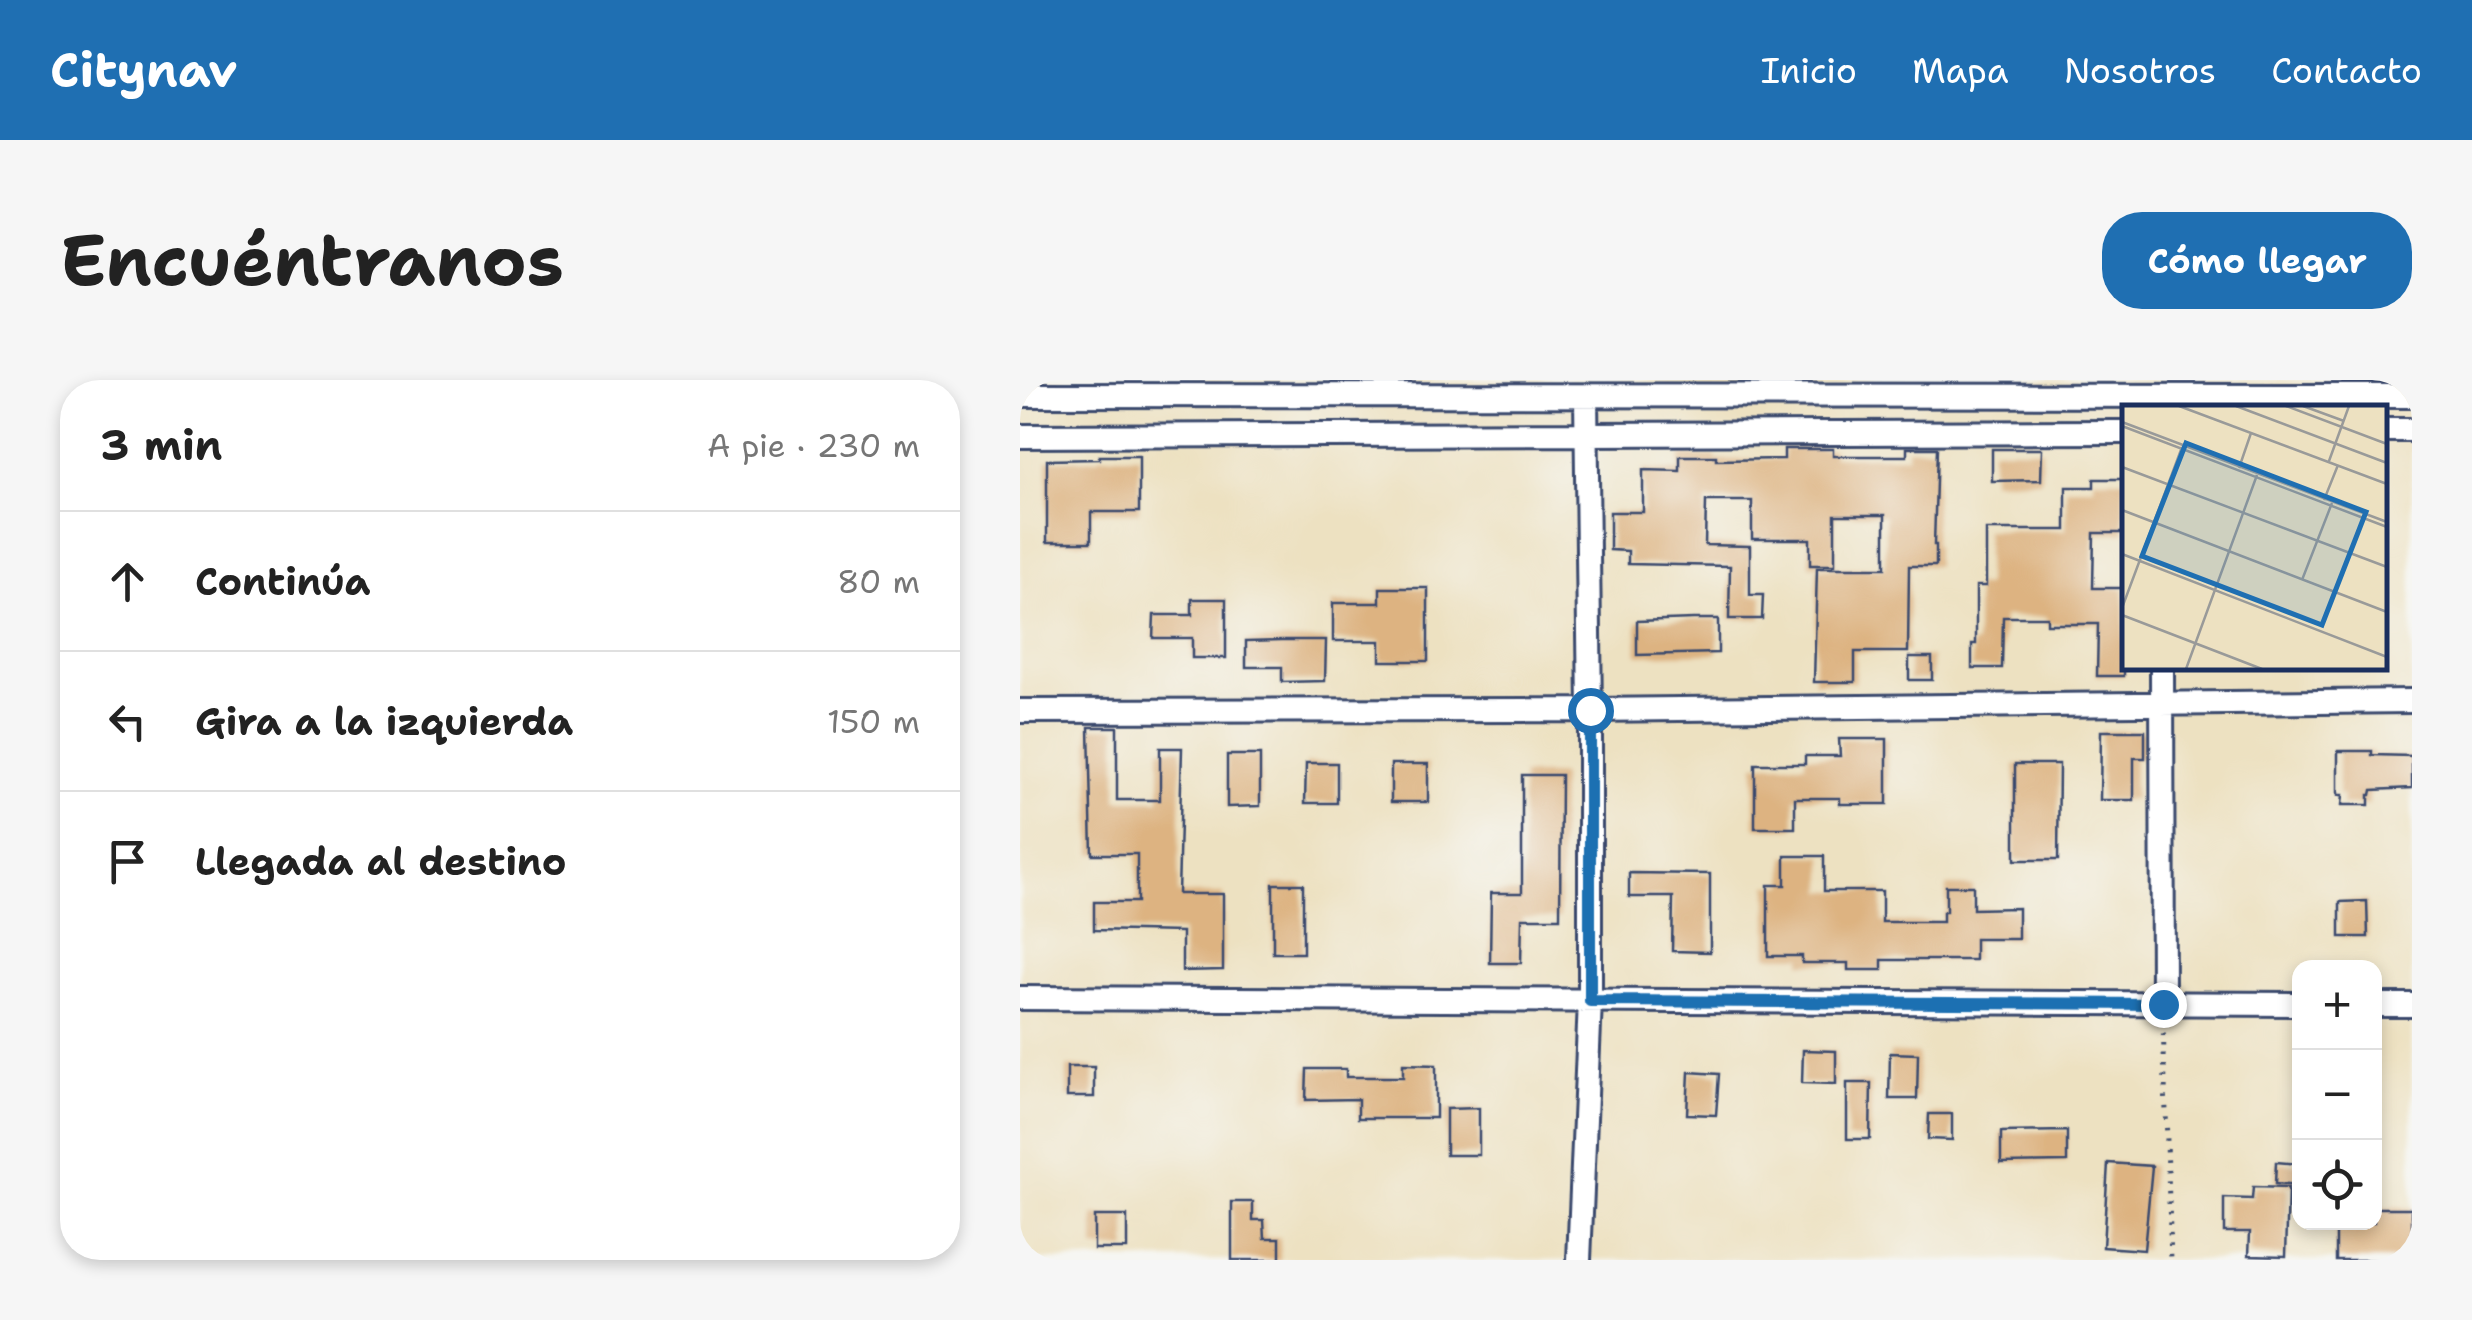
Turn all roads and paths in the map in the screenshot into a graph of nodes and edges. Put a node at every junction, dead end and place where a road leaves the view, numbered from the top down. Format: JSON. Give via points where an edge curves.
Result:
{"nodes":[{"id":1,"x":1442,"y":388,"type":"edge"},
{"id":2,"x":2104,"y":388,"type":"edge"},
{"id":3,"x":1020,"y":395,"type":"edge"},
{"id":4,"x":1586,"y":396,"type":"junction"},
{"id":5,"x":2412,"y":396,"type":"edge"},
{"id":6,"x":2162,"y":402,"type":"edge"},
{"id":7,"x":2100,"y":432,"type":"junction"},
{"id":8,"x":2122,"y":432,"type":"edge"},
{"id":9,"x":1440,"y":434,"type":"junction"},
{"id":10,"x":1586,"y":434,"type":"junction"},
{"id":11,"x":1020,"y":436,"type":"edge"},
{"id":12,"x":2162,"y":670,"type":"edge"},
{"id":13,"x":2412,"y":701,"type":"edge"},
{"id":14,"x":2162,"y":702,"type":"junction"},
{"id":15,"x":1590,"y":710,"type":"junction"},
{"id":16,"x":1020,"y":711,"type":"edge"},
{"id":17,"x":1020,"y":998,"type":"edge"},
{"id":18,"x":1590,"y":1001,"type":"junction"},
{"id":19,"x":2163,"y":1004,"type":"junction"},
{"id":20,"x":2292,"y":1004,"type":"edge"},
{"id":21,"x":2382,"y":1005,"type":"edge"},
{"id":22,"x":2412,"y":1005,"type":"edge"},
{"id":23,"x":1579,"y":1260,"type":"edge"},
{"id":24,"x":2172,"y":1260,"type":"edge"}],
"edges":[{"from":1,"to":3,"type":"street"},
{"from":1,"to":4,"type":"street"},
{"from":1,"to":9,"type":"street"},
{"from":2,"to":4,"type":"street"},
{"from":2,"to":6,"type":"street"},
{"from":2,"to":7,"type":"street"},
{"from":4,"to":10,"type":"street"},
{"from":5,"to":6,"type":"street"},
{"from":7,"to":8,"type":"street"},
{"from":7,"to":10,"type":"street"},
{"from":9,"to":10,"type":"street"},
{"from":9,"to":11,"type":"street"},
{"from":10,"to":15,"type":"street"},
{"from":12,"to":14,"type":"street"},
{"from":13,"to":14,"type":"street"},
{"from":14,"to":15,"type":"street"},
{"from":14,"to":19,"type":"street"},
{"from":15,"to":16,"type":"street"},
{"from":15,"to":18,"type":"street"},
{"from":17,"to":18,"type":"street"},
{"from":18,"to":19,"type":"street"},
{"from":18,"to":23,"type":"street"},
{"from":19,"to":20,"type":"street"},
{"from":19,"to":24,"type":"path"},
{"from":21,"to":22,"type":"street"}]}
